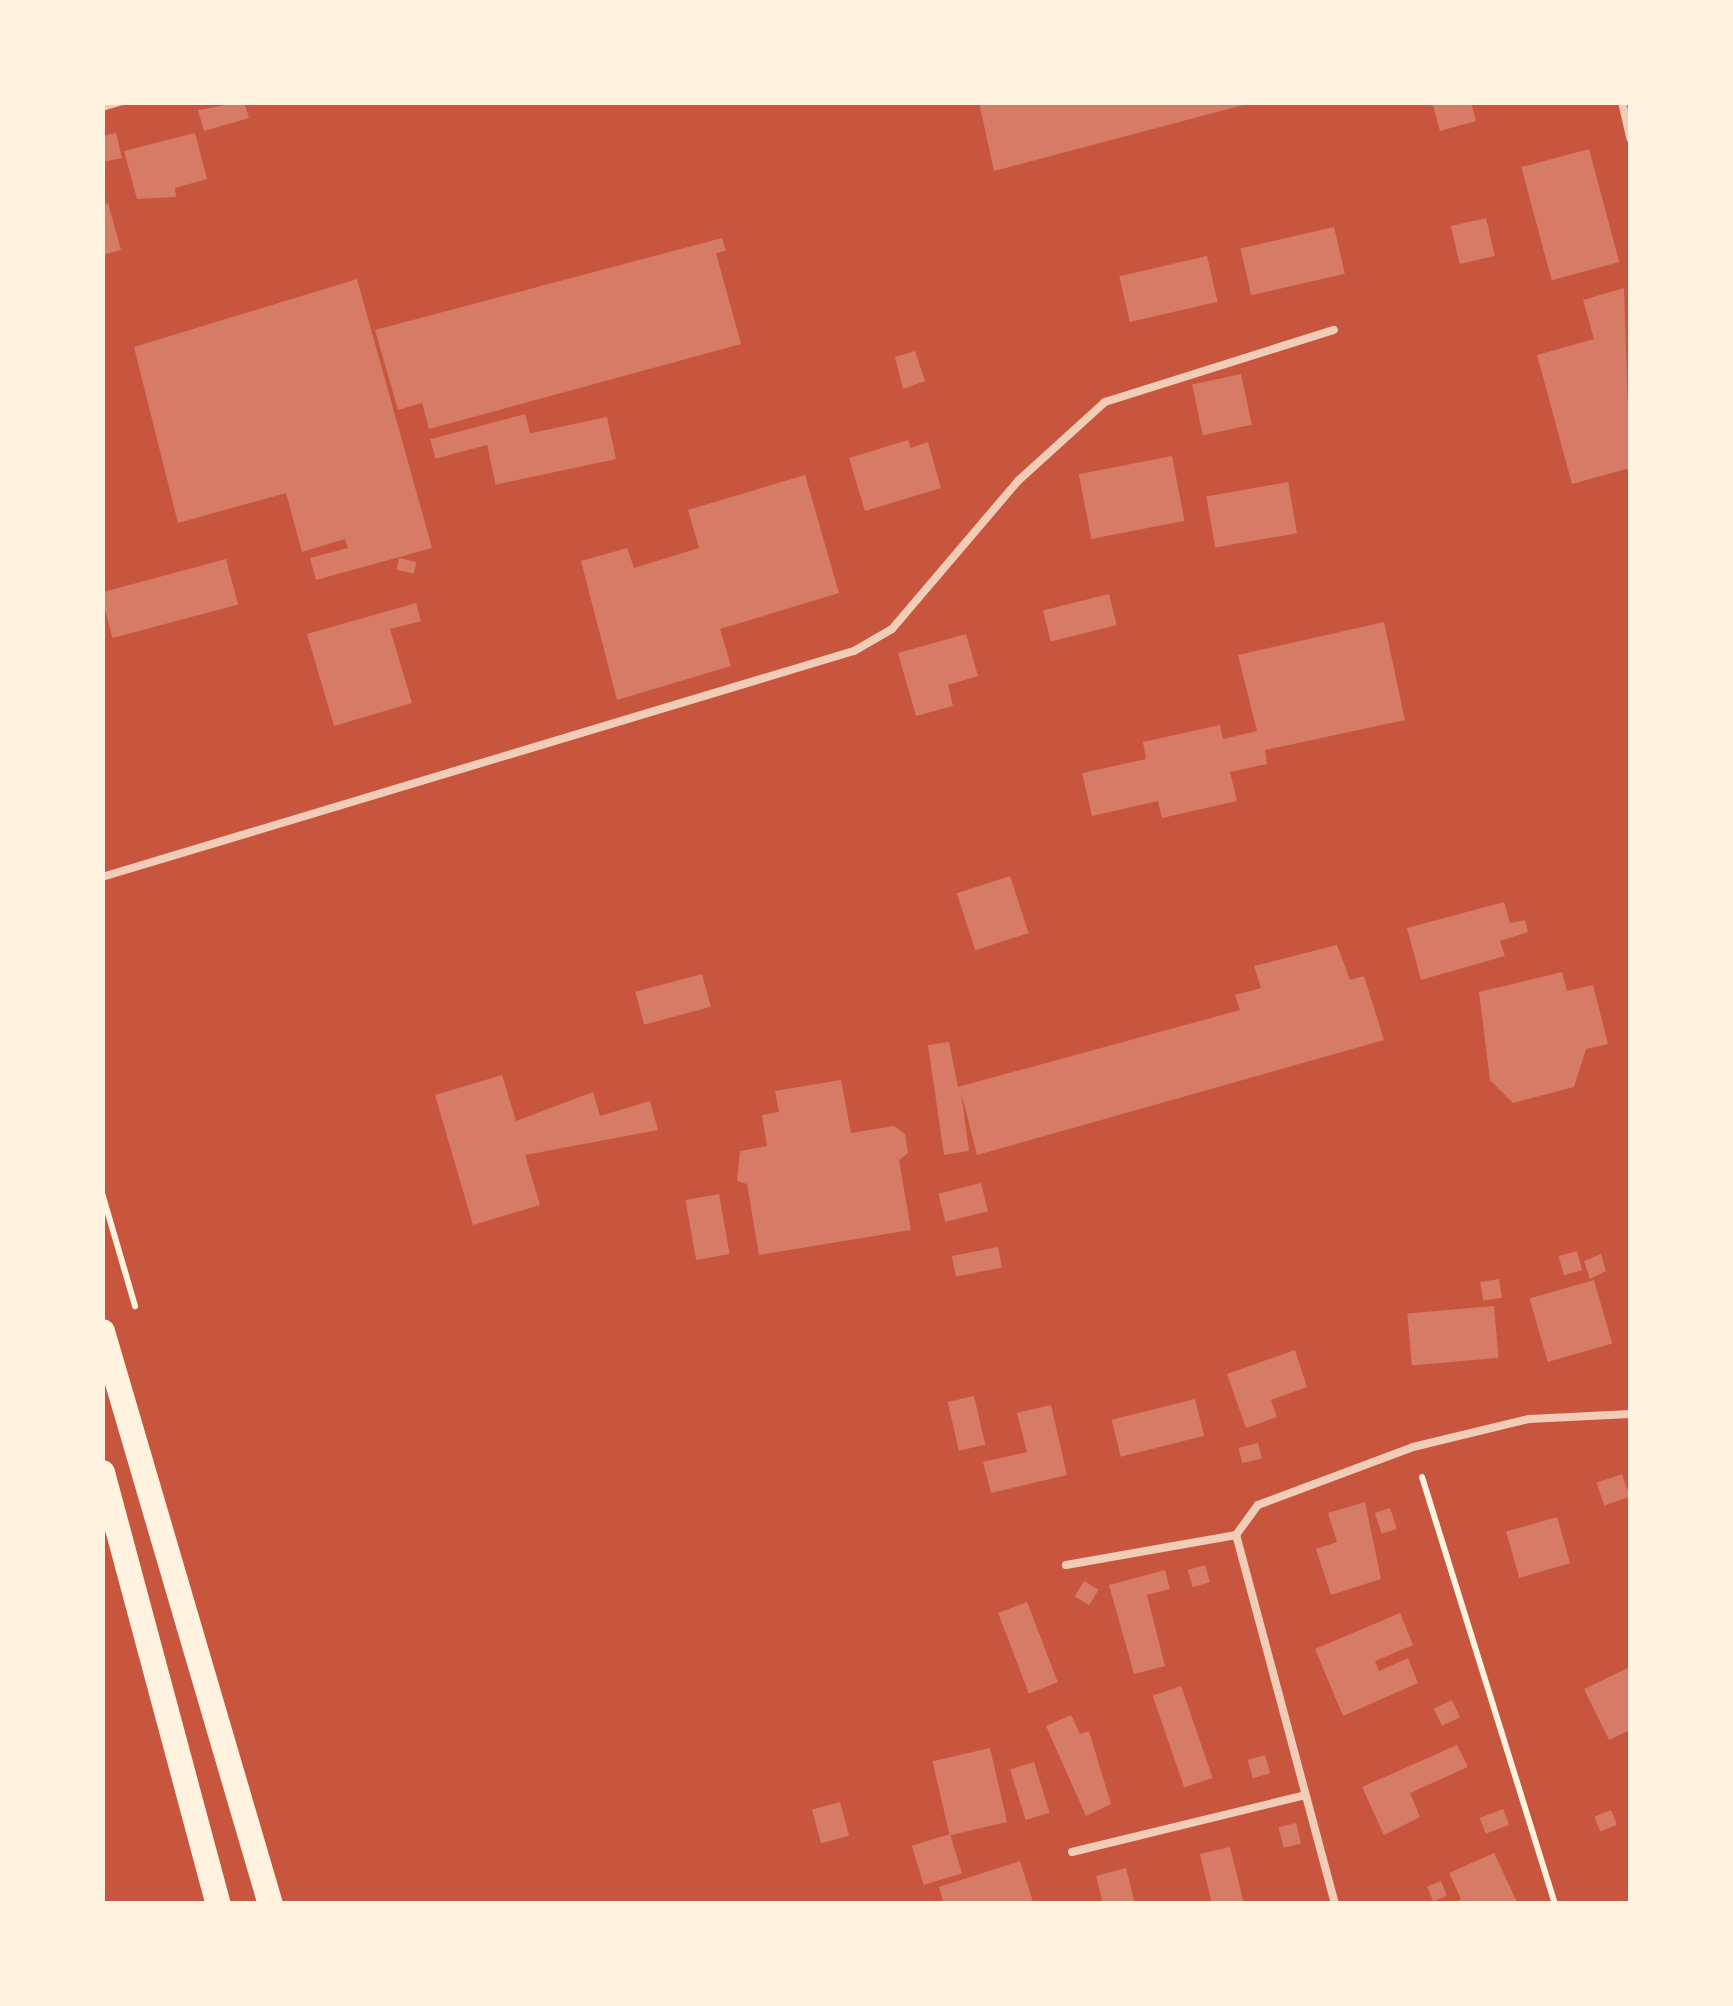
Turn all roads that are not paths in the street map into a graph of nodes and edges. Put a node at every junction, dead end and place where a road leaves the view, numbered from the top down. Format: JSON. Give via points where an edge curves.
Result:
{"nodes":[{"id":1,"x":120,"y":102,"type":"edge"},
{"id":2,"x":1622,"y":102,"type":"edge"},
{"id":3,"x":102,"y":107,"type":"edge"},
{"id":4,"x":1630,"y":138,"type":"edge"},
{"id":5,"x":1334,"y":330,"type":"dead end"},
{"id":6,"x":102,"y":877,"type":"edge"},
{"id":7,"x":102,"y":1331,"type":"edge"},
{"id":8,"x":1630,"y":1414,"type":"edge"},
{"id":9,"x":102,"y":1472,"type":"edge"},
{"id":10,"x":1236,"y":1535,"type":"junction"},
{"id":11,"x":1066,"y":1565,"type":"dead end"},
{"id":12,"x":1302,"y":1796,"type":"junction"},
{"id":13,"x":1072,"y":1852,"type":"dead end"},
{"id":14,"x":218,"y":1904,"type":"edge"},
{"id":15,"x":270,"y":1904,"type":"edge"},
{"id":16,"x":1335,"y":1904,"type":"edge"}],
"edges":[{"from":1,"to":3,"type":"lane"},
{"from":2,"to":4,"type":"lane"},
{"from":5,"to":6,"type":"lane","via":[[1105,402],[1019,480],[892,628],[813,669]]},
{"from":7,"to":15,"type":"main road"},
{"from":8,"to":10,"type":"lane","via":[[1529,1419],[1413,1447],[1258,1505]]},
{"from":9,"to":14,"type":"main road"},
{"from":10,"to":11,"type":"lane"},
{"from":10,"to":12,"type":"lane"},
{"from":12,"to":13,"type":"lane"},
{"from":12,"to":16,"type":"lane"}]}
